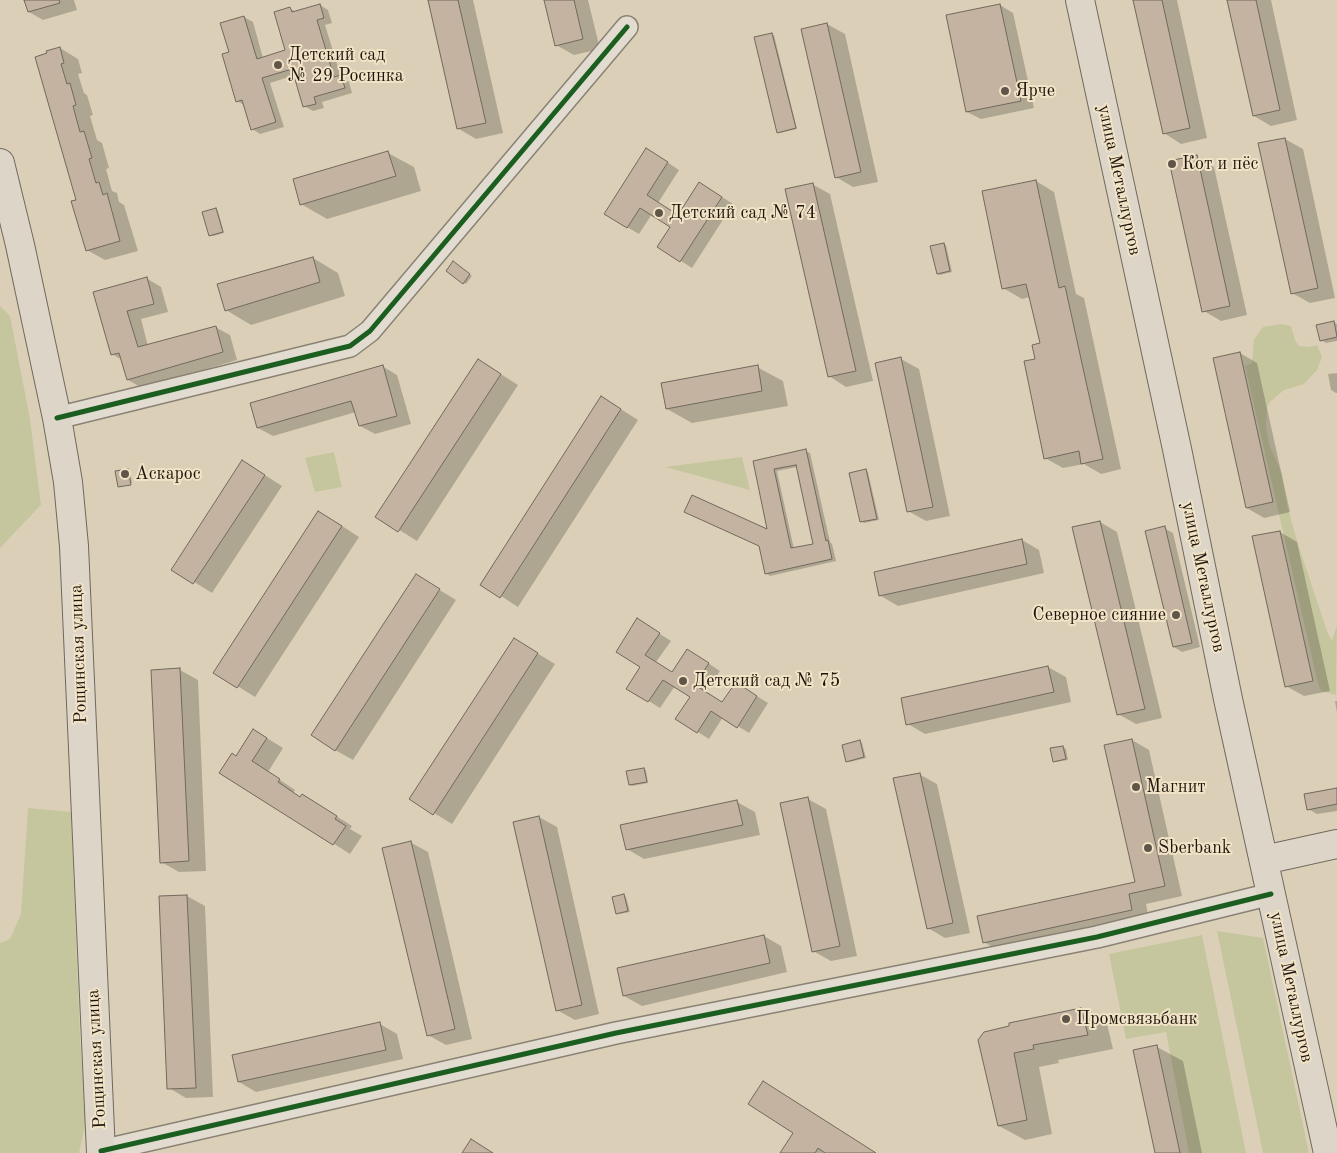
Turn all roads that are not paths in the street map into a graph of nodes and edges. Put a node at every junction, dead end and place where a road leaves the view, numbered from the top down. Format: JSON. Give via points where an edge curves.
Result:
{"nodes":[{"id":1,"x":1080,"y":0,"type":"edge"},
{"id":2,"x":627,"y":27,"type":"dead end"},
{"id":3,"x":0,"y":163,"type":"edge"},
{"id":4,"x":57,"y":418,"type":"junction"},
{"id":5,"x":1337,"y":844,"type":"edge"},
{"id":6,"x":1264,"y":860,"type":"junction"},
{"id":7,"x":1271,"y":894,"type":"junction"},
{"id":8,"x":101,"y":1152,"type":"edge"},
{"id":9,"x":1328,"y":1153,"type":"edge"}],
"edges":[{"from":1,"to":6,"type":"main road","name":"улица Металлургов"},
{"from":2,"to":4,"type":"street","via":[[370,331],[350,346]]},
{"from":3,"to":4,"type":"main road","name":"Рощинская улица"},
{"from":4,"to":8,"type":"main road","name":"Рощинская улица","via":[[74,546]]},
{"from":5,"to":6,"type":"main road"},
{"from":6,"to":7,"type":"main road","name":"улица Металлургов"},
{"from":7,"to":8,"type":"street","via":[[1097,937],[616,1033]]},
{"from":7,"to":9,"type":"main road","name":"улица Металлургов"}]}
